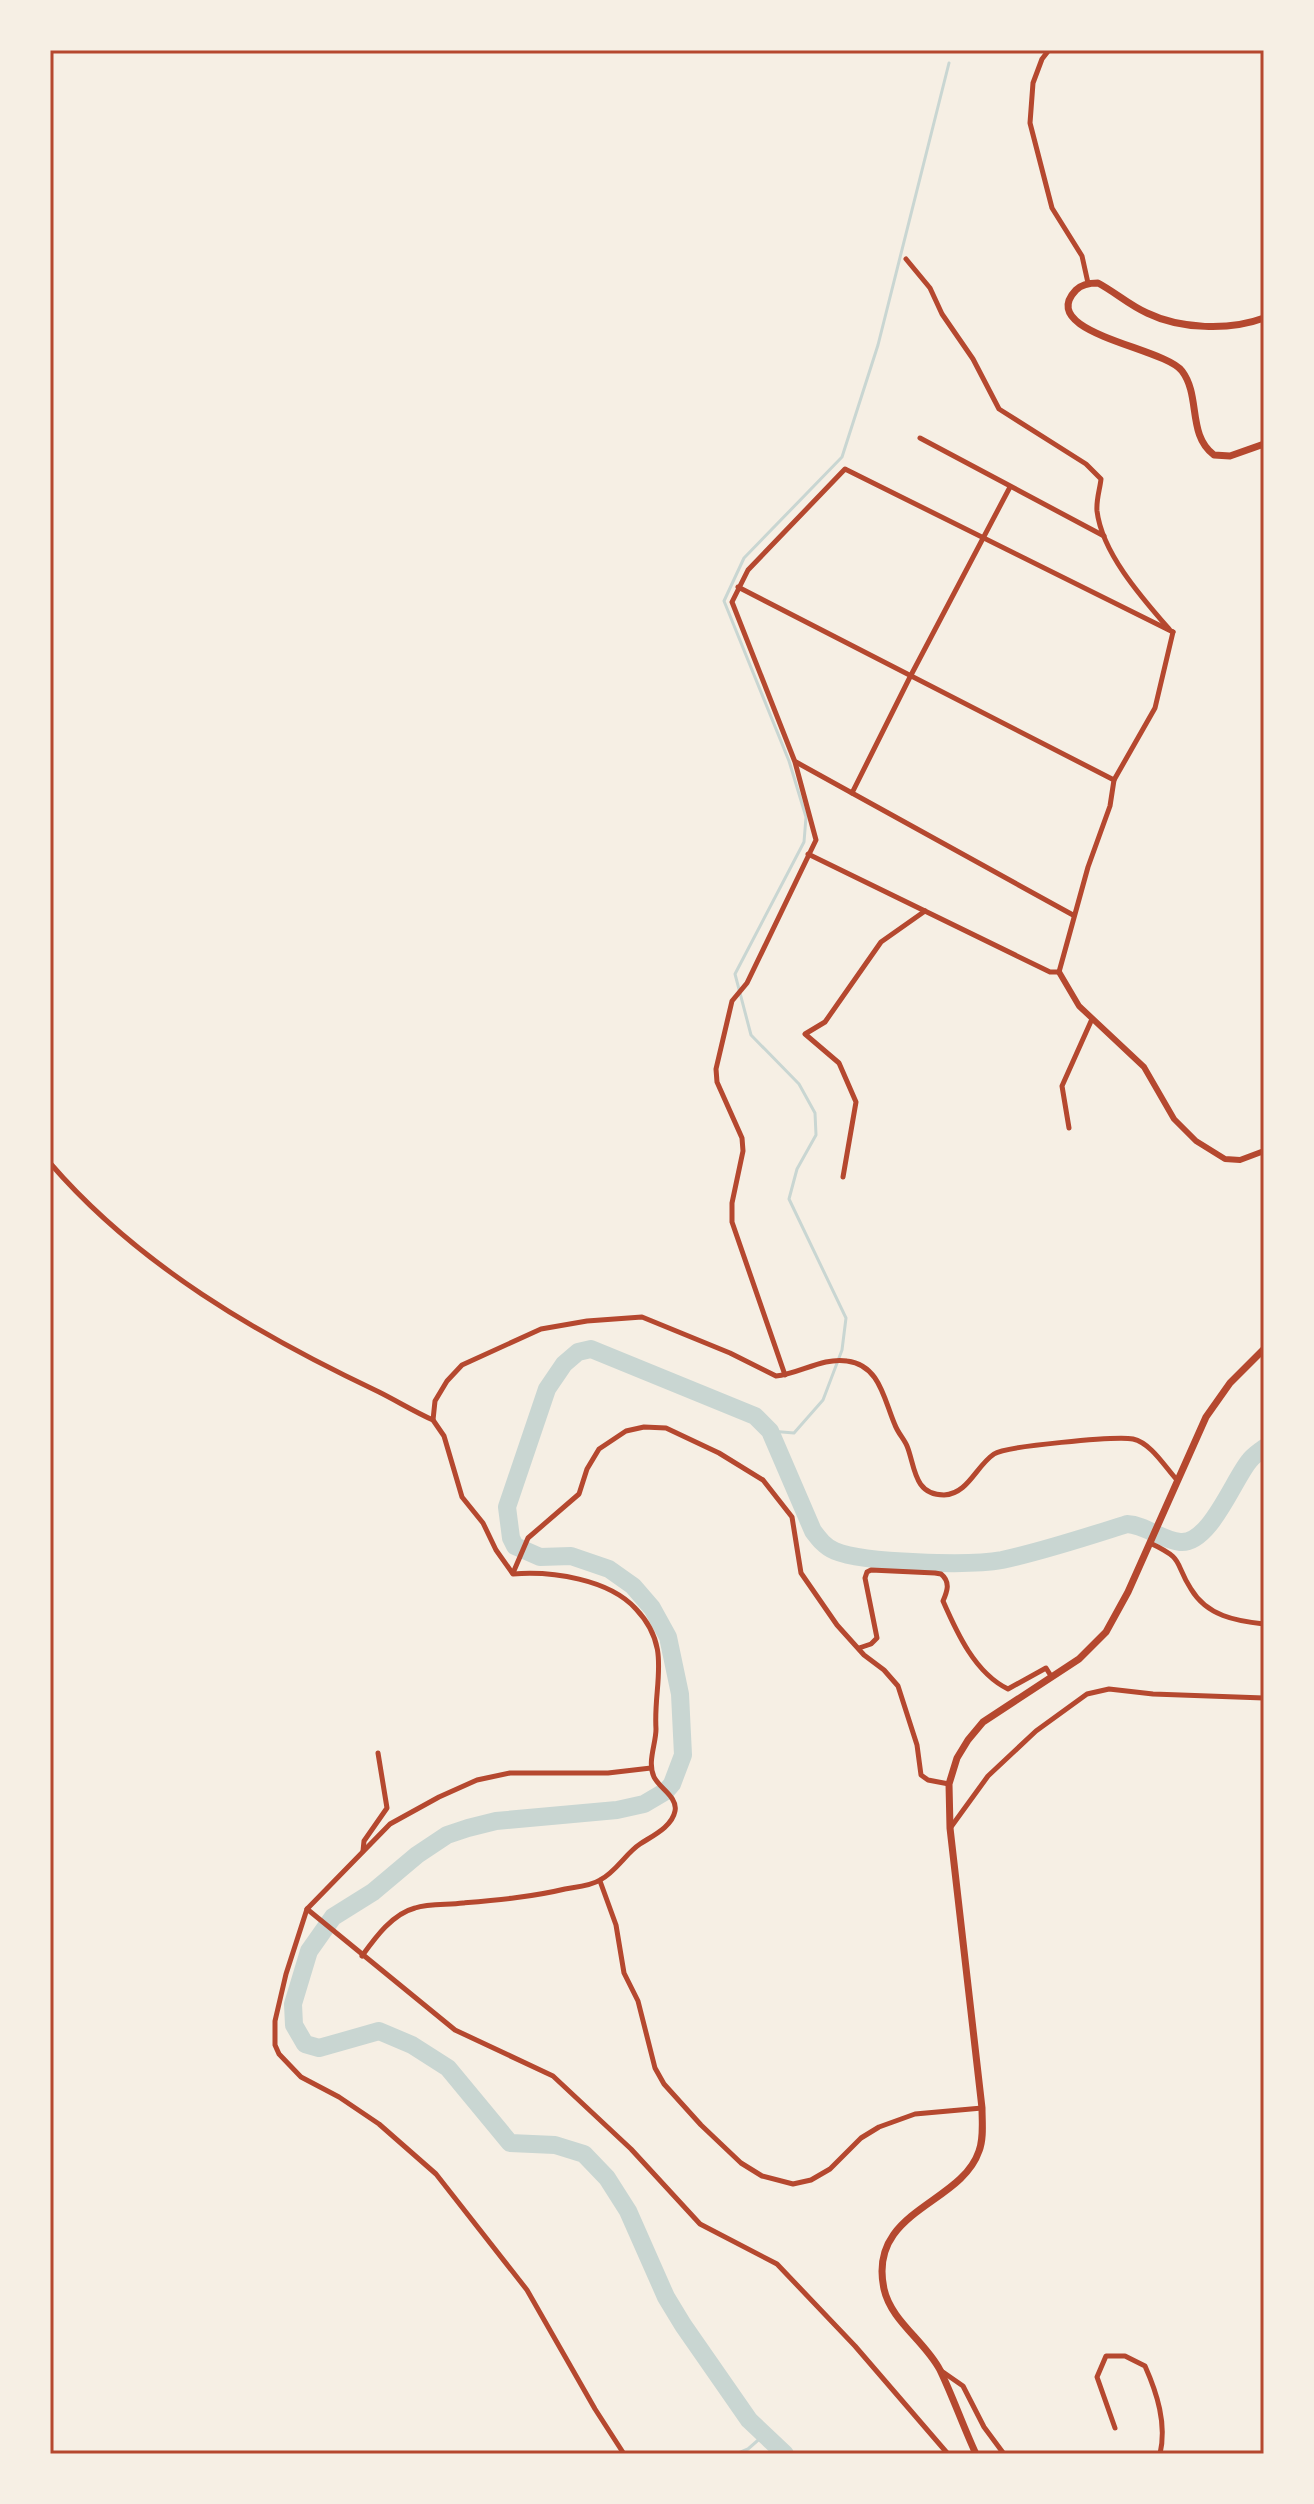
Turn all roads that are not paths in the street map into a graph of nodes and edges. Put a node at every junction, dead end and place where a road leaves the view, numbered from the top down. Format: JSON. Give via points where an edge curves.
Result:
{"nodes":[{"id":1,"x":1049,"y":50,"type":"edge"},
{"id":2,"x":906,"y":259,"type":"dead end"},
{"id":3,"x":1088,"y":283,"type":"junction"},
{"id":4,"x":1264,"y":318,"type":"edge"},
{"id":5,"x":920,"y":438,"type":"dead end"},
{"id":6,"x":1264,"y":444,"type":"edge"},
{"id":7,"x":1010,"y":487,"type":"junction"},
{"id":8,"x":1105,"y":536,"type":"junction"},
{"id":9,"x":984,"y":537,"type":"junction"},
{"id":10,"x":738,"y":587,"type":"junction"},
{"id":11,"x":1173,"y":632,"type":"junction"},
{"id":12,"x":910,"y":677,"type":"junction"},
{"id":13,"x":795,"y":762,"type":"junction"},
{"id":14,"x":1114,"y":780,"type":"junction"},
{"id":15,"x":852,"y":793,"type":"junction"},
{"id":16,"x":808,"y":854,"type":"junction"},
{"id":17,"x":925,"y":911,"type":"junction"},
{"id":18,"x":1073,"y":915,"type":"junction"},
{"id":19,"x":1059,"y":972,"type":"junction"},
{"id":20,"x":1092,"y":1019,"type":"junction"},
{"id":21,"x":1069,"y":1128,"type":"dead end"},
{"id":22,"x":1264,"y":1151,"type":"edge"},
{"id":23,"x":50,"y":1163,"type":"edge"},
{"id":24,"x":843,"y":1177,"type":"dead end"},
{"id":25,"x":1264,"y":1349,"type":"edge"},
{"id":26,"x":785,"y":1375,"type":"junction"},
{"id":27,"x":433,"y":1420,"type":"junction"},
{"id":28,"x":1178,"y":1480,"type":"junction"},
{"id":29,"x":1150,"y":1542,"type":"junction"},
{"id":30,"x":513,"y":1574,"type":"junction"},
{"id":31,"x":1264,"y":1624,"type":"edge"},
{"id":32,"x":858,"y":1648,"type":"junction"},
{"id":33,"x":1051,"y":1676,"type":"junction"},
{"id":34,"x":1264,"y":1698,"type":"edge"},
{"id":35,"x":378,"y":1753,"type":"dead end"},
{"id":36,"x":651,"y":1768,"type":"junction"},
{"id":37,"x":949,"y":1784,"type":"junction"},
{"id":38,"x":950,"y":1828,"type":"junction"},
{"id":39,"x":363,"y":1852,"type":"junction"},
{"id":40,"x":600,"y":1881,"type":"junction"},
{"id":41,"x":307,"y":1909,"type":"junction"},
{"id":42,"x":362,"y":1956,"type":"junction"},
{"id":43,"x":982,"y":2108,"type":"junction"},
{"id":44,"x":939,"y":2369,"type":"junction"},
{"id":45,"x":1115,"y":2428,"type":"dead end"},
{"id":46,"x":624,"y":2454,"type":"edge"},
{"id":47,"x":948,"y":2454,"type":"edge"},
{"id":48,"x":976,"y":2454,"type":"edge"},
{"id":49,"x":1004,"y":2454,"type":"edge"},
{"id":50,"x":1160,"y":2454,"type":"edge"}],
"edges":[{"from":1,"to":3,"type":"street","via":[[1033,83],[1030,123],[1052,208],[1082,256]]},
{"from":2,"to":8,"type":"street","via":[[930,288],[999,409],[1101,479],[1097,513]]},
{"from":3,"to":4,"type":"main road","via":[[1098,283],[1150,315],[1190,324],[1239,326]]},
{"from":3,"to":6,"type":"main road","via":[[1073,294],[1073,319],[1087,330],[1180,368],[1209,452],[1230,456]]},
{"from":5,"to":7,"type":"street"},
{"from":7,"to":8,"type":"street"},
{"from":7,"to":9,"type":"street"},
{"from":8,"to":11,"type":"street","via":[[1120,569]]},
{"from":9,"to":10,"type":"street","via":[[845,469],[748,570]]},
{"from":9,"to":11,"type":"street"},
{"from":9,"to":12,"type":"street"},
{"from":10,"to":12,"type":"street"},
{"from":10,"to":13,"type":"street","via":[[732,602]]},
{"from":11,"to":14,"type":"street","via":[[1155,708]]},
{"from":12,"to":14,"type":"street"},
{"from":12,"to":15,"type":"street"},
{"from":13,"to":15,"type":"street"},
{"from":13,"to":16,"type":"street","via":[[816,840]]},
{"from":14,"to":18,"type":"street"},
{"from":15,"to":18,"type":"street"},
{"from":16,"to":17,"type":"street"},
{"from":16,"to":26,"type":"street","via":[[747,983],[735,997],[716,1069],[742,1138],[732,1222]]},
{"from":17,"to":19,"type":"street"},
{"from":17,"to":24,"type":"street","via":[[881,942],[825,1022],[805,1034],[839,1063],[856,1102]]},
{"from":18,"to":19,"type":"street"},
{"from":19,"to":20,"type":"street"},
{"from":20,"to":21,"type":"street","via":[[1062,1086]]},
{"from":20,"to":22,"type":"street","via":[[1144,1067],[1174,1119],[1196,1141],[1225,1159]]},
{"from":23,"to":27,"type":"street","via":[[128,1240],[236,1318]]},
{"from":25,"to":28,"type":"main road","via":[[1217,1401]]},
{"from":26,"to":27,"type":"street","via":[[776,1376],[642,1317],[587,1321],[541,1329],[462,1365],[435,1401]]},
{"from":26,"to":28,"type":"street","via":[[832,1361],[849,1360],[869,1370],[907,1445],[912,1472],[940,1495],[963,1488],[999,1451],[1093,1440],[1132,1439],[1144,1444]]},
{"from":27,"to":30,"type":"street","via":[[444,1436],[462,1497]]},
{"from":28,"to":29,"type":"main road"},
{"from":29,"to":31,"type":"street","via":[[1171,1553],[1191,1591],[1216,1614]]},
{"from":29,"to":33,"type":"main road","via":[[1106,1632]]},
{"from":30,"to":32,"type":"street","via":[[528,1538],[579,1494],[599,1449],[626,1431],[666,1428],[763,1480],[792,1517],[801,1573]]},
{"from":30,"to":36,"type":"street","via":[[533,1572],[599,1583],[626,1597],[649,1622],[660,1665]]},
{"from":32,"to":33,"type":"street","via":[[877,1638],[867,1572],[935,1573],[947,1581],[943,1601],[967,1650],[998,1684],[1008,1689],[1046,1668]]},
{"from":32,"to":37,"type":"street","via":[[898,1686],[921,1775]]},
{"from":33,"to":37,"type":"main road","via":[[983,1722],[957,1758]]},
{"from":34,"to":38,"type":"street","via":[[1109,1689],[1087,1694],[1036,1731],[988,1776]]},
{"from":35,"to":39,"type":"street","via":[[387,1808],[364,1841]]},
{"from":36,"to":39,"type":"street","via":[[510,1773],[477,1780],[390,1824]]},
{"from":36,"to":40,"type":"street","via":[[654,1779],[675,1801],[675,1812],[661,1831],[636,1846]]},
{"from":37,"to":38,"type":"main road"},
{"from":38,"to":43,"type":"main road"},
{"from":39,"to":41,"type":"street"},
{"from":40,"to":42,"type":"street","via":[[555,1892],[413,1908],[383,1928]]},
{"from":40,"to":43,"type":"street","via":[[655,2068],[701,2125],[762,2176],[793,2184],[811,2180],[879,2127],[915,2114]]},
{"from":41,"to":42,"type":"street"},
{"from":41,"to":46,"type":"street","via":[[276,2010],[279,2054],[301,2077],[379,2124],[436,2174],[527,2290]]},
{"from":42,"to":47,"type":"street","via":[[455,2030],[553,2076],[700,2224],[777,2264]]},
{"from":43,"to":44,"type":"main road","via":[[979,2151],[972,2164],[897,2230],[884,2257],[884,2290],[891,2307]]},
{"from":44,"to":48,"type":"main road"},
{"from":44,"to":49,"type":"street","via":[[963,2386]]},
{"from":45,"to":50,"type":"street","via":[[1097,2377],[1106,2356],[1125,2356],[1145,2366],[1157,2392],[1164,2440]]}]}
